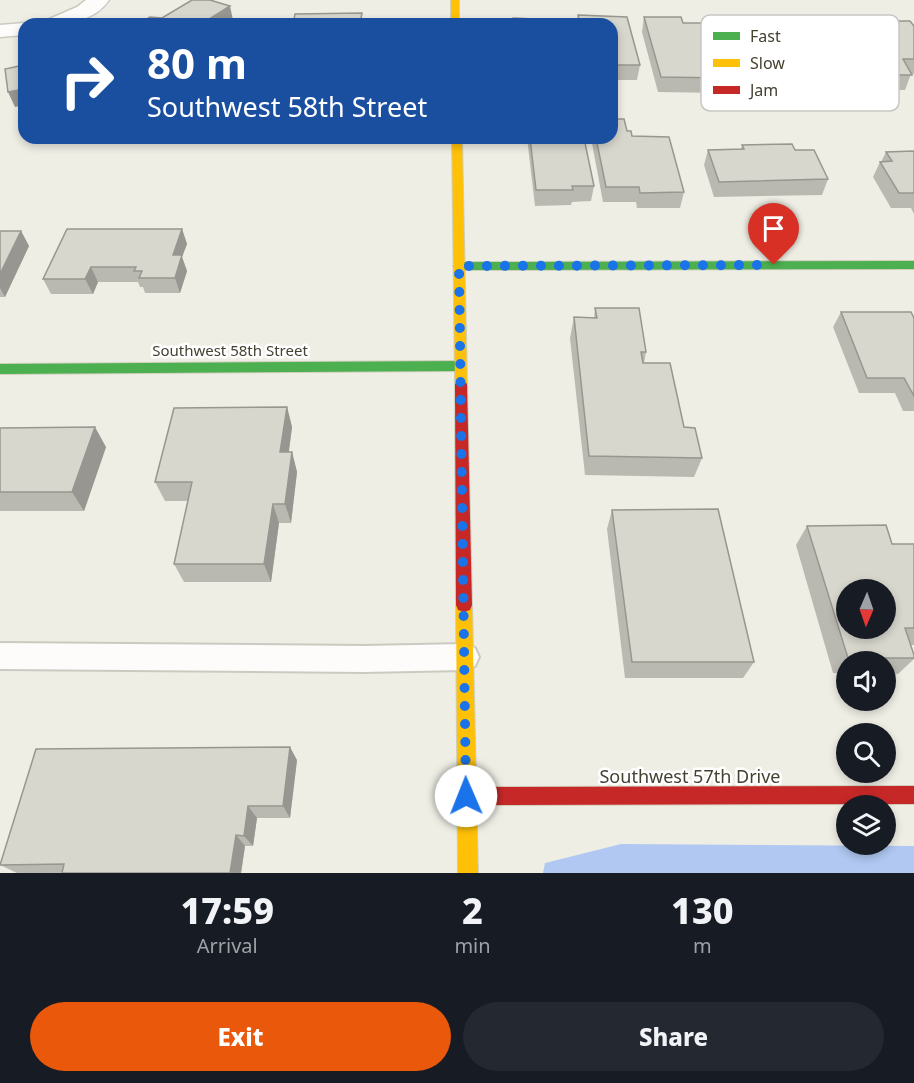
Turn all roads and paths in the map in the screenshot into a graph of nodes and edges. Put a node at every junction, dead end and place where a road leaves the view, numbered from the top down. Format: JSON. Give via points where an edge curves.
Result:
{"nodes":[{"id":1,"x":99,"y":0,"type":"edge"},
{"id":2,"x":455,"y":0,"type":"edge"},
{"id":3,"x":69,"y":18,"type":"edge"},
{"id":4,"x":455,"y":18,"type":"edge"},
{"id":5,"x":18,"y":30,"type":"edge"},
{"id":6,"x":0,"y":31,"type":"edge"},
{"id":7,"x":457,"y":144,"type":"edge"},
{"id":8,"x":914,"y":265,"type":"edge"},
{"id":9,"x":459,"y":266,"type":"junction"},
{"id":10,"x":460,"y":366,"type":"junction"},
{"id":11,"x":0,"y":369,"type":"edge"},
{"id":12,"x":0,"y":656,"type":"edge"},
{"id":13,"x":465,"y":657,"type":"junction"},
{"id":14,"x":914,"y":795,"type":"edge"},
{"id":15,"x":466,"y":796,"type":"junction"},
{"id":16,"x":468,"y":873,"type":"edge"}],
"edges":[{"from":1,"to":3,"type":"street"},
{"from":2,"to":4,"type":"street"},
{"from":5,"to":6,"type":"street"},
{"from":7,"to":9,"type":"street"},
{"from":8,"to":9,"type":"street"},
{"from":9,"to":10,"type":"street"},
{"from":10,"to":11,"type":"street","name":"Southwest 58th Street"},
{"from":10,"to":13,"type":"street"},
{"from":12,"to":13,"type":"lane"},
{"from":13,"to":15,"type":"street"},
{"from":14,"to":15,"type":"street","name":"Southwest 57th Drive"},
{"from":15,"to":16,"type":"street"}]}
